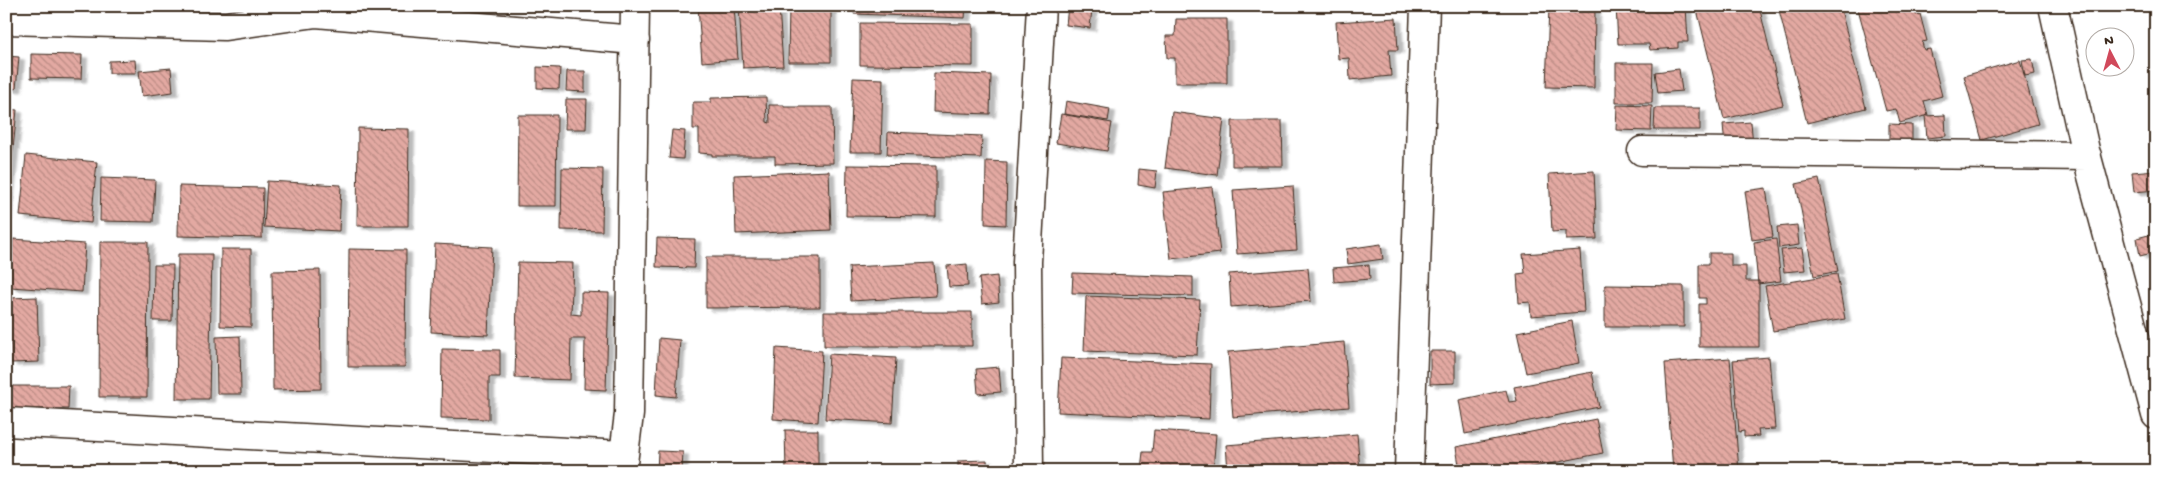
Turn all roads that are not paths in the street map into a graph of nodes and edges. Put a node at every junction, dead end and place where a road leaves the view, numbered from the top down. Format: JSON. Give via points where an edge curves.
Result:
{"nodes":[{"id":1,"x":635,"y":6,"type":"edge"},
{"id":2,"x":1041,"y":6,"type":"edge"},
{"id":3,"x":1425,"y":6,"type":"edge"},
{"id":4,"x":2053,"y":6,"type":"edge"},
{"id":5,"x":315,"y":9,"type":"edge"},
{"id":6,"x":6,"y":20,"type":"edge"},
{"id":7,"x":635,"y":40,"type":"junction"},
{"id":8,"x":1642,"y":151,"type":"dead end"},
{"id":9,"x":2087,"y":156,"type":"junction"},
{"id":10,"x":2156,"y":415,"type":"edge"},
{"id":11,"x":6,"y":422,"type":"edge"},
{"id":12,"x":623,"y":463,"type":"edge"},
{"id":13,"x":1029,"y":471,"type":"edge"},
{"id":14,"x":1408,"y":471,"type":"edge"}],
"edges":[{"from":1,"to":7,"type":"street"},
{"from":2,"to":13,"type":"street","via":[[1027,262]]},
{"from":3,"to":14,"type":"street"},
{"from":4,"to":9,"type":"street"},
{"from":5,"to":6,"type":"street","via":[[225,26]]},
{"from":5,"to":7,"type":"street"},
{"from":7,"to":12,"type":"street","via":[[629,414]]},
{"from":8,"to":9,"type":"street"},
{"from":9,"to":10,"type":"street"},
{"from":11,"to":12,"type":"street"}]}
